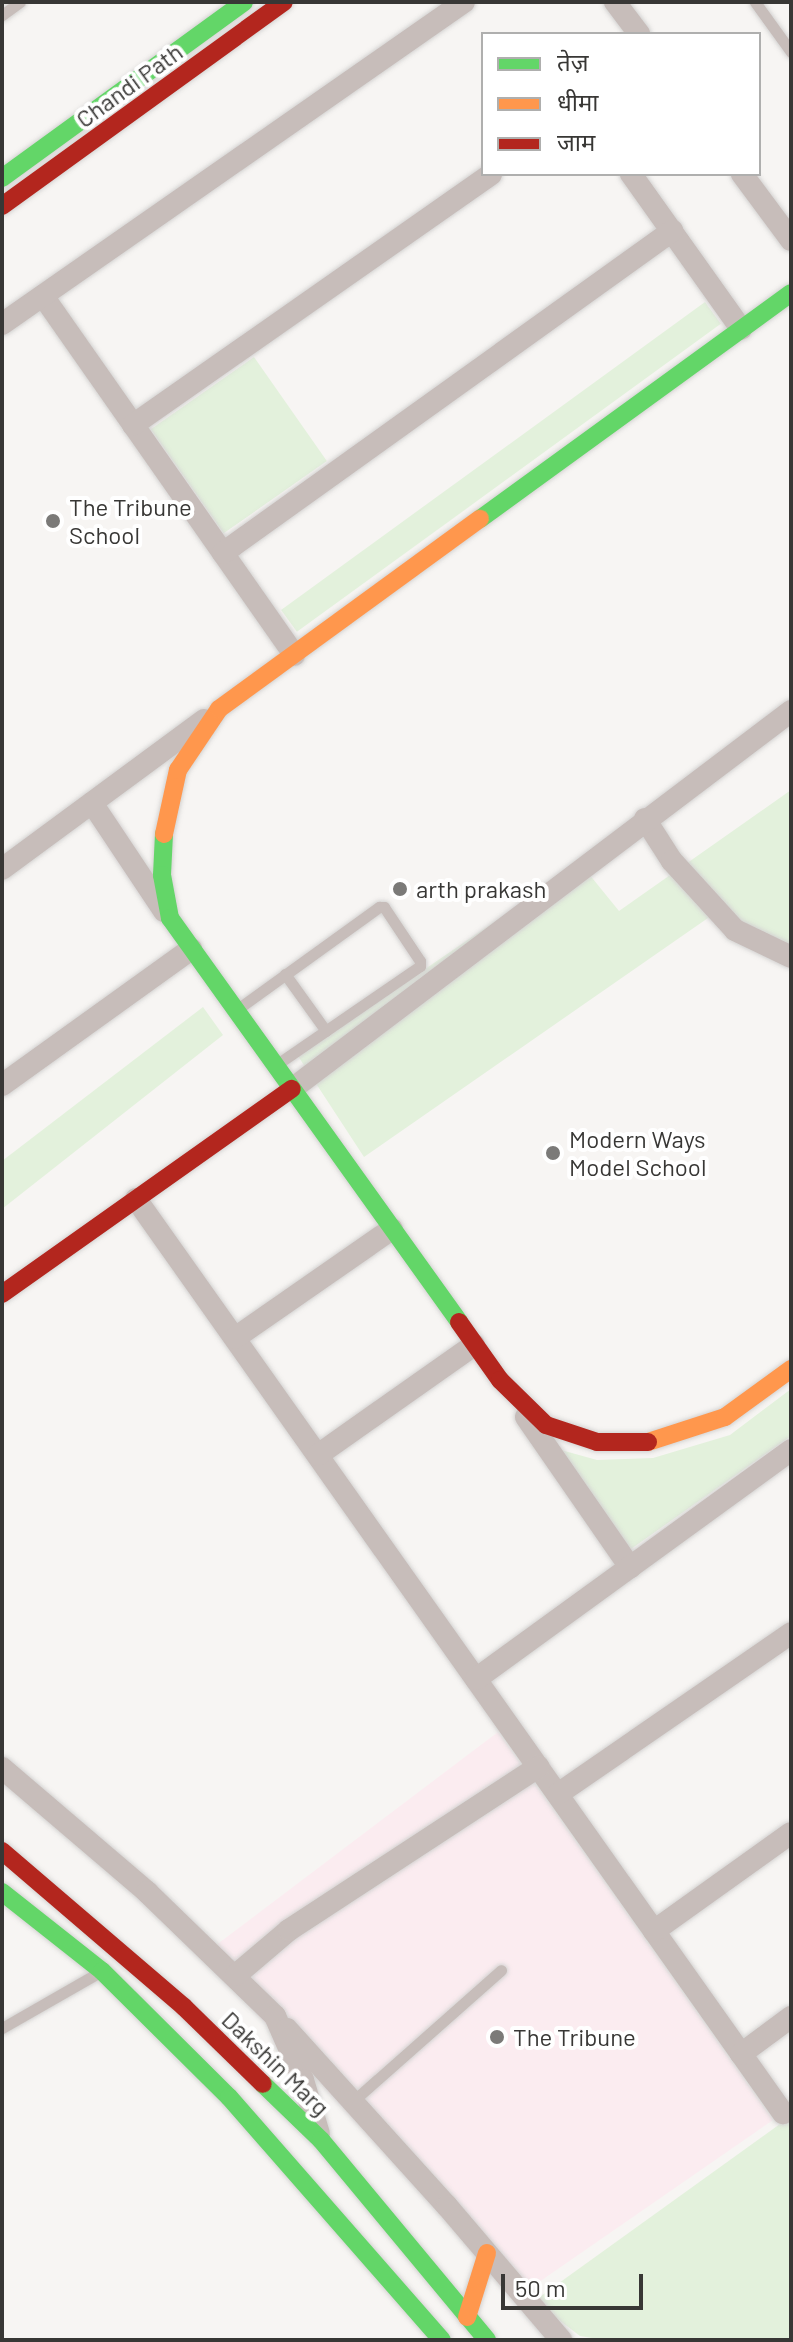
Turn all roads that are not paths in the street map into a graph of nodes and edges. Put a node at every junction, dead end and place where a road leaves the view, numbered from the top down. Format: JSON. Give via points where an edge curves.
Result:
{"nodes":[{"id":1,"x":20,"y":2,"type":"edge"},
{"id":2,"x":244,"y":2,"type":"edge"},
{"id":3,"x":284,"y":2,"type":"edge"},
{"id":4,"x":464,"y":2,"type":"edge"},
{"id":5,"x":615,"y":2,"type":"edge"},
{"id":6,"x":755,"y":2,"type":"edge"},
{"id":7,"x":2,"y":15,"type":"edge"},
{"id":8,"x":638,"y":32,"type":"edge"},
{"id":9,"x":791,"y":52,"type":"edge"},
{"id":10,"x":488,"y":176,"type":"edge"},
{"id":11,"x":632,"y":176,"type":"edge"},
{"id":12,"x":743,"y":176,"type":"edge"},
{"id":13,"x":2,"y":178,"type":"edge"},
{"id":14,"x":2,"y":206,"type":"edge"},
{"id":15,"x":672,"y":231,"type":"junction"},
{"id":16,"x":791,"y":240,"type":"edge"},
{"id":17,"x":791,"y":293,"type":"edge"},
{"id":18,"x":43,"y":296,"type":"junction"},
{"id":19,"x":2,"y":324,"type":"edge"},
{"id":20,"x":741,"y":329,"type":"junction"},
{"id":21,"x":133,"y":425,"type":"junction"},
{"id":22,"x":223,"y":553,"type":"junction"},
{"id":23,"x":294,"y":655,"type":"junction"},
{"id":24,"x":219,"y":709,"type":"junction"},
{"id":25,"x":791,"y":711,"type":"edge"},
{"id":26,"x":92,"y":803,"type":"junction"},
{"id":27,"x":645,"y":819,"type":"junction"},
{"id":28,"x":2,"y":869,"type":"edge"},
{"id":29,"x":170,"y":918,"type":"junction"},
{"id":30,"x":191,"y":949,"type":"junction"},
{"id":31,"x":791,"y":957,"type":"edge"},
{"id":32,"x":285,"y":974,"type":"junction"},
{"id":33,"x":236,"y":1011,"type":"junction"},
{"id":34,"x":326,"y":1031,"type":"junction"},
{"id":35,"x":275,"y":1066,"type":"junction"},
{"id":36,"x":2,"y":1085,"type":"edge"},
{"id":37,"x":292,"y":1089,"type":"junction"},
{"id":38,"x":136,"y":1199,"type":"junction"},
{"id":39,"x":392,"y":1229,"type":"junction"},
{"id":40,"x":2,"y":1294,"type":"edge"},
{"id":41,"x":235,"y":1338,"type":"junction"},
{"id":42,"x":474,"y":1345,"type":"junction"},
{"id":43,"x":791,"y":1369,"type":"edge"},
{"id":44,"x":500,"y":1380,"type":"junction"},
{"id":45,"x":791,"y":1450,"type":"edge"},
{"id":46,"x":318,"y":1455,"type":"junction"},
{"id":47,"x":630,"y":1567,"type":"junction"},
{"id":48,"x":791,"y":1633,"type":"edge"},
{"id":49,"x":476,"y":1679,"type":"junction"},
{"id":50,"x":538,"y":1767,"type":"junction"},
{"id":51,"x":2,"y":1768,"type":"edge"},
{"id":52,"x":558,"y":1794,"type":"junction"},
{"id":53,"x":791,"y":1833,"type":"edge"},
{"id":54,"x":2,"y":1851,"type":"edge"},
{"id":55,"x":3,"y":1895,"type":"edge"},
{"id":56,"x":654,"y":1931,"type":"junction"},
{"id":57,"x":501,"y":1970,"type":"dead end"},
{"id":58,"x":102,"y":1971,"type":"junction"},
{"id":59,"x":236,"y":1975,"type":"junction"},
{"id":60,"x":275,"y":2016,"type":"junction"},
{"id":61,"x":791,"y":2017,"type":"edge"},
{"id":62,"x":2,"y":2028,"type":"edge"},
{"id":63,"x":741,"y":2054,"type":"junction"},
{"id":64,"x":352,"y":2102,"type":"junction"},
{"id":65,"x":783,"y":2113,"type":"dead end"},
{"id":66,"x":321,"y":2140,"type":"junction"},
{"id":67,"x":487,"y":2253,"type":"junction"},
{"id":68,"x":467,"y":2317,"type":"junction"},
{"id":69,"x":442,"y":2340,"type":"edge"},
{"id":70,"x":487,"y":2340,"type":"edge"},
{"id":71,"x":561,"y":2340,"type":"edge"}],
"edges":[{"from":1,"to":7,"type":"lane"},
{"from":2,"to":13,"type":"street","name":"Chandi Path"},
{"from":3,"to":14,"type":"street","name":"Chandi Path"},
{"from":4,"to":18,"type":"street"},
{"from":5,"to":8,"type":"street"},
{"from":6,"to":9,"type":"lane"},
{"from":10,"to":21,"type":"street"},
{"from":11,"to":15,"type":"street"},
{"from":12,"to":16,"type":"street"},
{"from":15,"to":20,"type":"street"},
{"from":15,"to":22,"type":"street"},
{"from":17,"to":20,"type":"street"},
{"from":18,"to":19,"type":"street"},
{"from":18,"to":21,"type":"street"},
{"from":20,"to":23,"type":"street"},
{"from":21,"to":22,"type":"street"},
{"from":22,"to":23,"type":"street"},
{"from":23,"to":24,"type":"street"},
{"from":24,"to":26,"type":"street"},
{"from":24,"to":29,"type":"street","via":[[178,770],[164,824],[162,875]]},
{"from":25,"to":27,"type":"street"},
{"from":26,"to":28,"type":"street"},
{"from":26,"to":29,"type":"street"},
{"from":27,"to":31,"type":"street","via":[[672,861],[735,930]]},
{"from":27,"to":37,"type":"street"},
{"from":29,"to":30,"type":"street"},
{"from":30,"to":33,"type":"street"},
{"from":30,"to":36,"type":"street"},
{"from":32,"to":33,"type":"lane"},
{"from":32,"to":34,"type":"lane"},
{"from":32,"to":34,"type":"lane","via":[[384,907],[420,966]]},
{"from":33,"to":35,"type":"street"},
{"from":34,"to":35,"type":"lane"},
{"from":35,"to":37,"type":"street"},
{"from":37,"to":38,"type":"street"},
{"from":37,"to":39,"type":"street"},
{"from":38,"to":40,"type":"street"},
{"from":38,"to":41,"type":"street"},
{"from":39,"to":41,"type":"street"},
{"from":39,"to":42,"type":"street"},
{"from":41,"to":46,"type":"street"},
{"from":42,"to":44,"type":"street"},
{"from":42,"to":46,"type":"street"},
{"from":43,"to":44,"type":"street","via":[[725,1417],[646,1443],[597,1442],[546,1425]]},
{"from":44,"to":47,"type":"street"},
{"from":45,"to":47,"type":"street"},
{"from":46,"to":49,"type":"street"},
{"from":47,"to":49,"type":"street"},
{"from":48,"to":52,"type":"street"},
{"from":49,"to":50,"type":"street"},
{"from":50,"to":52,"type":"street"},
{"from":50,"to":59,"type":"street","via":[[289,1930]]},
{"from":51,"to":59,"type":"street"},
{"from":52,"to":56,"type":"street"},
{"from":53,"to":56,"type":"street"},
{"from":54,"to":66,"type":"street","name":"Dakshin Marg","via":[[184,2007]]},
{"from":55,"to":58,"type":"street"},
{"from":56,"to":63,"type":"street"},
{"from":57,"to":64,"type":"lane"},
{"from":58,"to":62,"type":"lane"},
{"from":58,"to":69,"type":"street","via":[[229,2097]]},
{"from":59,"to":60,"type":"street"},
{"from":60,"to":64,"type":"street"},
{"from":60,"to":66,"type":"street"},
{"from":61,"to":63,"type":"street"},
{"from":63,"to":65,"type":"street"},
{"from":64,"to":67,"type":"street"},
{"from":66,"to":68,"type":"street","name":"Dakshin Marg"},
{"from":67,"to":68,"type":"street"},
{"from":67,"to":71,"type":"street"},
{"from":68,"to":70,"type":"street","name":"Dakshin Marg"}]}
